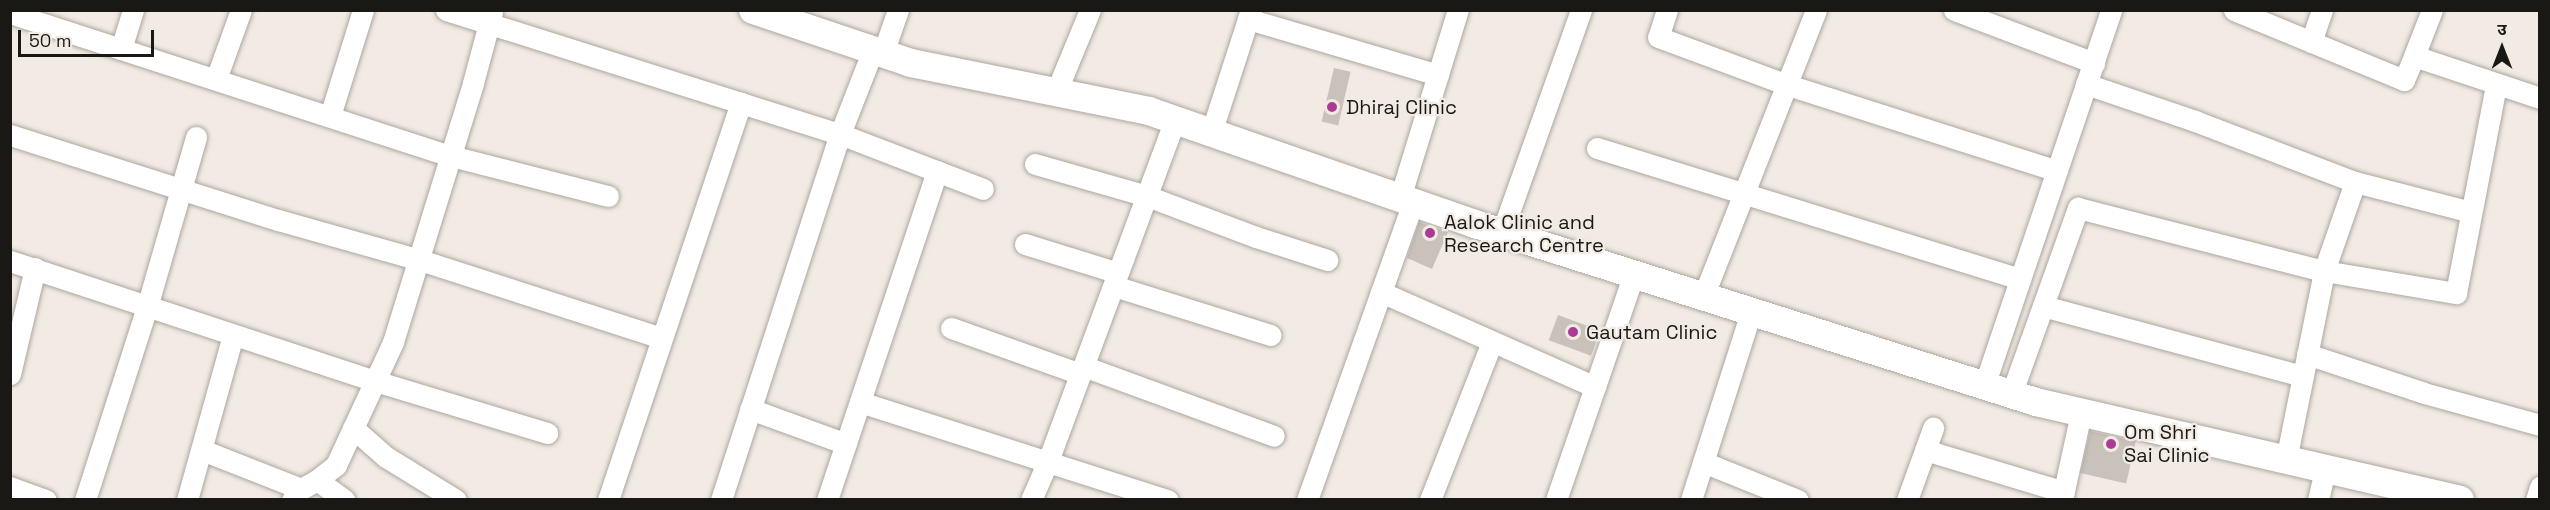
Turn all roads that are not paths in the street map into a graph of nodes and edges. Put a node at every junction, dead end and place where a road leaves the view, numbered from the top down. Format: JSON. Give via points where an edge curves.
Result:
{"nodes":[{"id":1,"x":133,"y":10,"type":"edge"},
{"id":2,"x":241,"y":10,"type":"edge"},
{"id":3,"x":363,"y":10,"type":"edge"},
{"id":4,"x":446,"y":10,"type":"edge"},
{"id":5,"x":753,"y":10,"type":"edge"},
{"id":6,"x":898,"y":10,"type":"edge"},
{"id":7,"x":1090,"y":10,"type":"edge"},
{"id":8,"x":1458,"y":10,"type":"edge"},
{"id":9,"x":1581,"y":10,"type":"edge"},
{"id":10,"x":1667,"y":10,"type":"edge"},
{"id":11,"x":1816,"y":10,"type":"edge"},
{"id":12,"x":1954,"y":10,"type":"edge"},
{"id":13,"x":2112,"y":10,"type":"edge"},
{"id":14,"x":2234,"y":10,"type":"edge"},
{"id":15,"x":2322,"y":10,"type":"edge"},
{"id":16,"x":2432,"y":10,"type":"edge"},
{"id":17,"x":22,"y":14,"type":"edge"},
{"id":18,"x":1249,"y":15,"type":"edge"},
{"id":19,"x":490,"y":17,"type":"edge"},
{"id":20,"x":2311,"y":42,"type":"junction"},
{"id":21,"x":122,"y":49,"type":"junction"},
{"id":22,"x":878,"y":52,"type":"junction"},
{"id":23,"x":2414,"y":56,"type":"junction"},
{"id":24,"x":2094,"y":63,"type":"junction"},
{"id":25,"x":1438,"y":75,"type":"junction"},
{"id":26,"x":216,"y":80,"type":"junction"},
{"id":27,"x":2086,"y":84,"type":"junction"},
{"id":28,"x":1788,"y":85,"type":"junction"},
{"id":29,"x":2496,"y":85,"type":"junction"},
{"id":30,"x":1056,"y":92,"type":"junction"},
{"id":31,"x":2540,"y":98,"type":"edge"},
{"id":32,"x":741,"y":103,"type":"junction"},
{"id":33,"x":330,"y":116,"type":"junction"},
{"id":34,"x":1175,"y":120,"type":"junction"},
{"id":35,"x":1211,"y":133,"type":"junction"},
{"id":36,"x":840,"y":134,"type":"junction"},
{"id":37,"x":10,"y":135,"type":"edge"},
{"id":38,"x":196,"y":137,"type":"dead end"},
{"id":39,"x":1598,"y":148,"type":"dead end"},
{"id":40,"x":451,"y":156,"type":"junction"},
{"id":41,"x":1035,"y":164,"type":"dead end"},
{"id":42,"x":937,"y":171,"type":"junction"},
{"id":43,"x":2057,"y":171,"type":"junction"},
{"id":44,"x":2355,"y":182,"type":"junction"},
{"id":45,"x":180,"y":189,"type":"junction"},
{"id":46,"x":983,"y":189,"type":"dead end"},
{"id":47,"x":1742,"y":193,"type":"junction"},
{"id":48,"x":608,"y":196,"type":"dead end"},
{"id":49,"x":1147,"y":196,"type":"junction"},
{"id":50,"x":1406,"y":200,"type":"junction"},
{"id":51,"x":2471,"y":212,"type":"junction"},
{"id":52,"x":1502,"y":232,"type":"junction"},
{"id":53,"x":1025,"y":244,"type":"dead end"},
{"id":54,"x":417,"y":259,"type":"junction"},
{"id":55,"x":1327,"y":260,"type":"dead end"},
{"id":56,"x":10,"y":261,"type":"edge"},
{"id":57,"x":36,"y":268,"type":"junction"},
{"id":58,"x":2324,"y":271,"type":"junction"},
{"id":59,"x":1634,"y":274,"type":"junction"},
{"id":60,"x":1116,"y":279,"type":"junction"},
{"id":61,"x":2020,"y":279,"type":"junction"},
{"id":62,"x":1381,"y":292,"type":"junction"},
{"id":63,"x":1704,"y":297,"type":"junction"},
{"id":64,"x":2043,"y":306,"type":"junction"},
{"id":65,"x":147,"y":307,"type":"junction"},
{"id":66,"x":1751,"y":312,"type":"junction"},
{"id":67,"x":951,"y":328,"type":"dead end"},
{"id":68,"x":233,"y":335,"type":"junction"},
{"id":69,"x":1270,"y":335,"type":"dead end"},
{"id":70,"x":662,"y":338,"type":"junction"},
{"id":71,"x":1492,"y":342,"type":"junction"},
{"id":72,"x":2307,"y":354,"type":"junction"},
{"id":73,"x":1082,"y":370,"type":"junction"},
{"id":74,"x":10,"y":374,"type":"edge"},
{"id":75,"x":2303,"y":376,"type":"junction"},
{"id":76,"x":375,"y":381,"type":"junction"},
{"id":77,"x":1983,"y":386,"type":"junction"},
{"id":78,"x":1595,"y":387,"type":"junction"},
{"id":79,"x":2012,"y":395,"type":"junction"},
{"id":80,"x":860,"y":402,"type":"junction"},
{"id":81,"x":750,"y":409,"type":"junction"},
{"id":82,"x":2080,"y":413,"type":"junction"},
{"id":83,"x":2540,"y":425,"type":"edge"},
{"id":84,"x":353,"y":428,"type":"junction"},
{"id":85,"x":1933,"y":428,"type":"dead end"},
{"id":86,"x":547,"y":433,"type":"dead end"},
{"id":87,"x":1274,"y":436,"type":"dead end"},
{"id":88,"x":846,"y":444,"type":"junction"},
{"id":89,"x":202,"y":450,"type":"junction"},
{"id":90,"x":1925,"y":450,"type":"junction"},
{"id":91,"x":2286,"y":460,"type":"junction"},
{"id":92,"x":1048,"y":461,"type":"junction"},
{"id":93,"x":1703,"y":462,"type":"junction"},
{"id":94,"x":2325,"y":469,"type":"junction"},
{"id":95,"x":10,"y":487,"type":"edge"},
{"id":96,"x":2540,"y":487,"type":"edge"},
{"id":97,"x":304,"y":490,"type":"edge"},
{"id":98,"x":2063,"y":496,"type":"edge"},
{"id":99,"x":46,"y":500,"type":"edge"},
{"id":100,"x":85,"y":500,"type":"edge"},
{"id":101,"x":187,"y":500,"type":"edge"},
{"id":102,"x":345,"y":500,"type":"edge"},
{"id":103,"x":456,"y":500,"type":"edge"},
{"id":104,"x":608,"y":500,"type":"edge"},
{"id":105,"x":721,"y":500,"type":"edge"},
{"id":106,"x":827,"y":500,"type":"edge"},
{"id":107,"x":1031,"y":500,"type":"edge"},
{"id":108,"x":1168,"y":500,"type":"edge"},
{"id":109,"x":1306,"y":500,"type":"edge"},
{"id":110,"x":1430,"y":500,"type":"edge"},
{"id":111,"x":1556,"y":500,"type":"edge"},
{"id":112,"x":1691,"y":500,"type":"edge"},
{"id":113,"x":1798,"y":500,"type":"edge"},
{"id":114,"x":1907,"y":500,"type":"edge"},
{"id":115,"x":2318,"y":500,"type":"edge"},
{"id":116,"x":2460,"y":500,"type":"edge"},
{"id":117,"x":2536,"y":500,"type":"edge"}],
"edges":[{"from":1,"to":21,"type":"street"},
{"from":2,"to":26,"type":"street"},
{"from":3,"to":33,"type":"street"},
{"from":4,"to":19,"type":"street"},
{"from":5,"to":22,"type":"street"},
{"from":6,"to":22,"type":"street"},
{"from":7,"to":30,"type":"street"},
{"from":8,"to":25,"type":"street"},
{"from":9,"to":52,"type":"street"},
{"from":10,"to":28,"type":"street","via":[[1659,37]]},
{"from":11,"to":28,"type":"street"},
{"from":12,"to":24,"type":"street"},
{"from":13,"to":24,"type":"street"},
{"from":14,"to":20,"type":"street"},
{"from":15,"to":20,"type":"street"},
{"from":16,"to":23,"type":"street"},
{"from":17,"to":21,"type":"street"},
{"from":18,"to":25,"type":"street"},
{"from":18,"to":35,"type":"street"},
{"from":19,"to":32,"type":"street"},
{"from":19,"to":40,"type":"street"},
{"from":20,"to":23,"type":"street","via":[[2404,80]]},
{"from":21,"to":26,"type":"street"},
{"from":22,"to":30,"type":"street","via":[[911,63]]},
{"from":22,"to":36,"type":"street"},
{"from":23,"to":29,"type":"street"},
{"from":24,"to":27,"type":"street"},
{"from":25,"to":50,"type":"street"},
{"from":26,"to":33,"type":"street"},
{"from":27,"to":43,"type":"street"},
{"from":27,"to":44,"type":"street"},
{"from":28,"to":43,"type":"street"},
{"from":28,"to":47,"type":"street"},
{"from":29,"to":31,"type":"street"},
{"from":29,"to":51,"type":"street"},
{"from":30,"to":34,"type":"street"},
{"from":32,"to":36,"type":"street"},
{"from":32,"to":70,"type":"street"},
{"from":33,"to":40,"type":"street"},
{"from":34,"to":35,"type":"street"},
{"from":34,"to":49,"type":"street"},
{"from":35,"to":50,"type":"street"},
{"from":36,"to":42,"type":"street"},
{"from":36,"to":81,"type":"street"},
{"from":37,"to":45,"type":"street"},
{"from":38,"to":45,"type":"street"},
{"from":39,"to":47,"type":"street"},
{"from":40,"to":48,"type":"street"},
{"from":40,"to":54,"type":"street"},
{"from":41,"to":49,"type":"street"},
{"from":42,"to":46,"type":"street"},
{"from":42,"to":80,"type":"street"},
{"from":43,"to":61,"type":"street"},
{"from":44,"to":51,"type":"street"},
{"from":44,"to":58,"type":"street"},
{"from":45,"to":54,"type":"street"},
{"from":45,"to":65,"type":"street"},
{"from":47,"to":61,"type":"street"},
{"from":47,"to":63,"type":"street"},
{"from":49,"to":55,"type":"street"},
{"from":49,"to":60,"type":"street"},
{"from":50,"to":52,"type":"street"},
{"from":50,"to":62,"type":"street"},
{"from":51,"to":58,"type":"street","via":[[2456,293]]},
{"from":52,"to":59,"type":"street"},
{"from":53,"to":60,"type":"street"},
{"from":54,"to":70,"type":"street"},
{"from":54,"to":76,"type":"street","via":[[393,342]]},
{"from":56,"to":57,"type":"street"},
{"from":57,"to":65,"type":"street"},
{"from":57,"to":74,"type":"street"},
{"from":58,"to":64,"type":"street","via":[[2078,208]]},
{"from":58,"to":72,"type":"street"},
{"from":59,"to":63,"type":"street"},
{"from":59,"to":78,"type":"street"},
{"from":60,"to":69,"type":"street"},
{"from":60,"to":73,"type":"street"},
{"from":61,"to":77,"type":"street"},
{"from":62,"to":71,"type":"street"},
{"from":62,"to":109,"type":"street"},
{"from":63,"to":66,"type":"street"},
{"from":64,"to":75,"type":"street"},
{"from":64,"to":79,"type":"street"},
{"from":65,"to":68,"type":"street"},
{"from":65,"to":100,"type":"street"},
{"from":66,"to":77,"type":"street"},
{"from":66,"to":93,"type":"street"},
{"from":67,"to":73,"type":"street"},
{"from":68,"to":76,"type":"street"},
{"from":68,"to":89,"type":"street"},
{"from":70,"to":104,"type":"street"},
{"from":71,"to":78,"type":"street"},
{"from":71,"to":110,"type":"street"},
{"from":72,"to":75,"type":"street"},
{"from":72,"to":83,"type":"street","via":[[2424,393]]},
{"from":73,"to":87,"type":"street"},
{"from":73,"to":92,"type":"street"},
{"from":75,"to":91,"type":"street"},
{"from":76,"to":84,"type":"street"},
{"from":76,"to":86,"type":"street"},
{"from":77,"to":79,"type":"street"},
{"from":78,"to":111,"type":"street"},
{"from":79,"to":82,"type":"street"},
{"from":80,"to":88,"type":"street"},
{"from":80,"to":92,"type":"street"},
{"from":81,"to":88,"type":"street"},
{"from":81,"to":105,"type":"street"},
{"from":82,"to":91,"type":"street"},
{"from":82,"to":98,"type":"street"},
{"from":84,"to":97,"type":"street","via":[[336,465]]},
{"from":84,"to":103,"type":"street","via":[[386,457]]},
{"from":85,"to":90,"type":"street"},
{"from":88,"to":106,"type":"street"},
{"from":89,"to":97,"type":"street"},
{"from":89,"to":101,"type":"street"},
{"from":90,"to":98,"type":"street"},
{"from":90,"to":114,"type":"street"},
{"from":91,"to":94,"type":"street"},
{"from":92,"to":107,"type":"street"},
{"from":92,"to":108,"type":"street"},
{"from":93,"to":112,"type":"street"},
{"from":93,"to":113,"type":"street"},
{"from":94,"to":115,"type":"street"},
{"from":94,"to":116,"type":"street"},
{"from":95,"to":99,"type":"street"},
{"from":96,"to":117,"type":"street"},
{"from":97,"to":102,"type":"street"}]}
